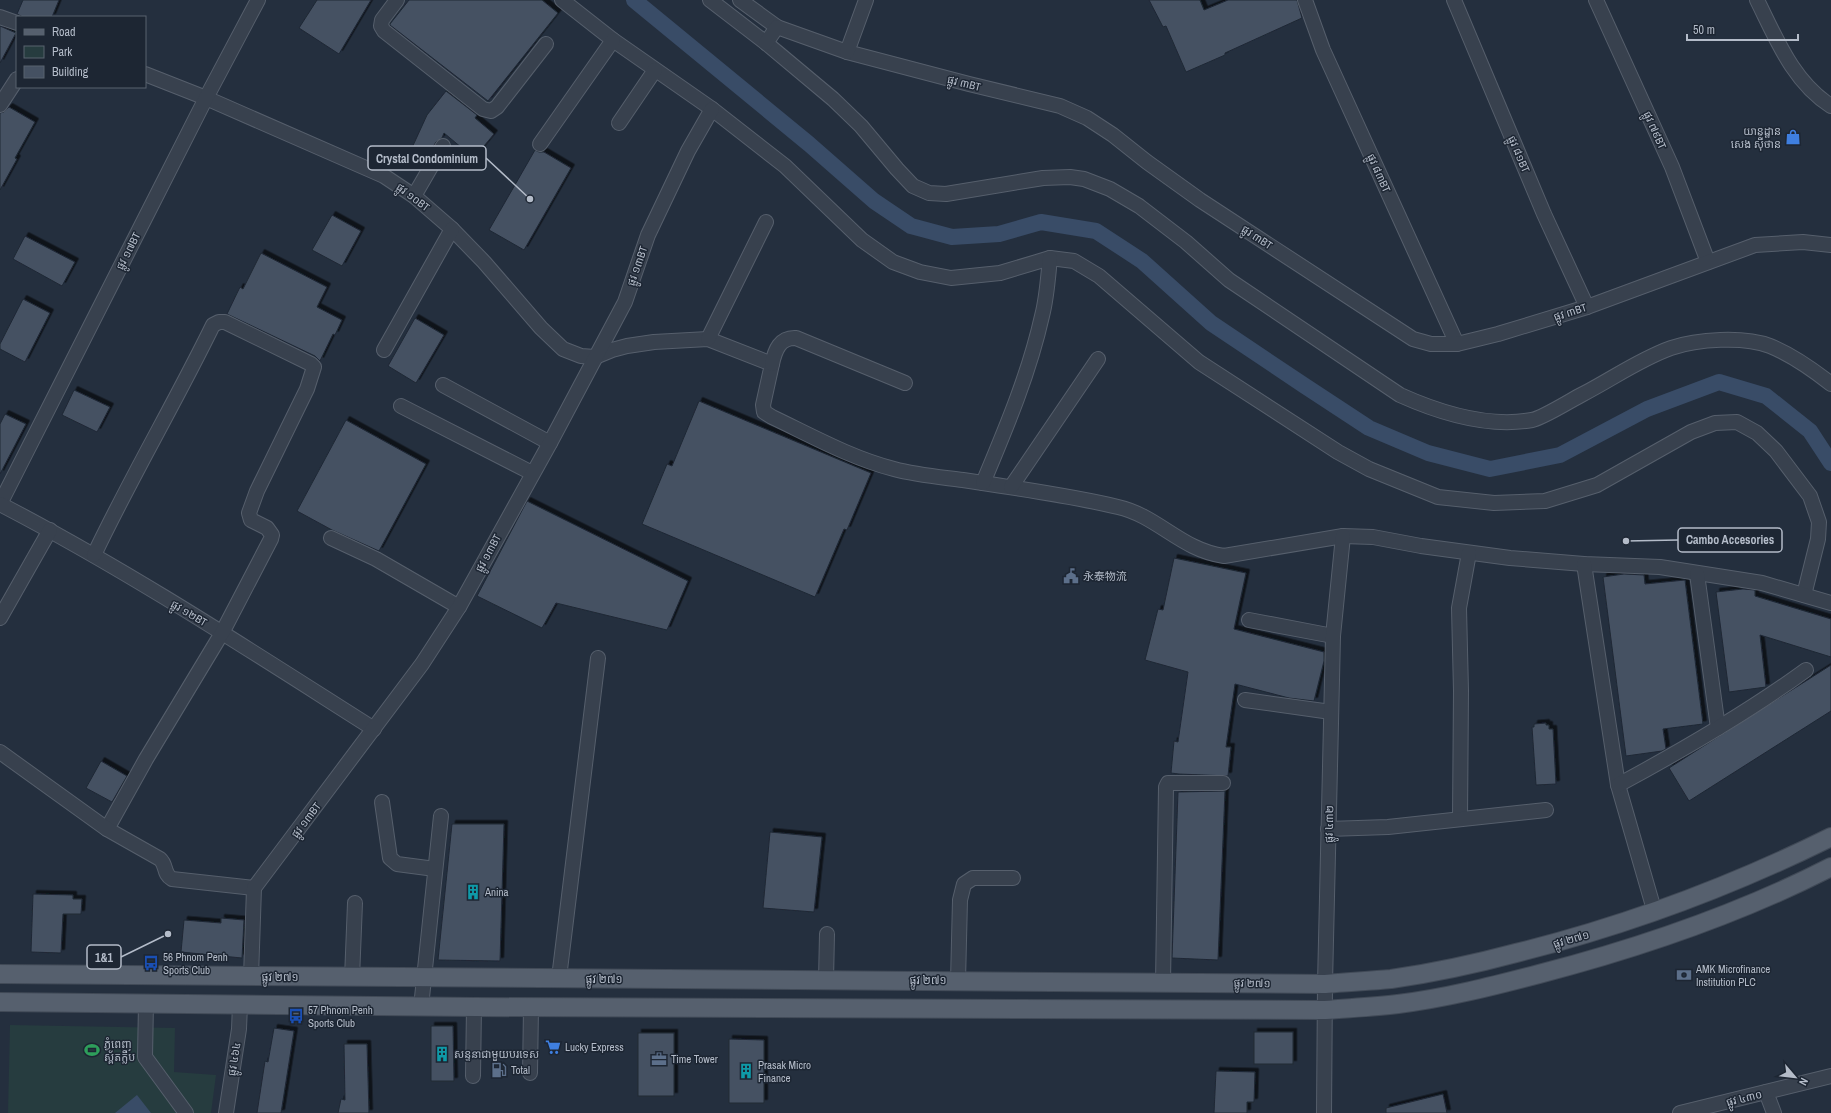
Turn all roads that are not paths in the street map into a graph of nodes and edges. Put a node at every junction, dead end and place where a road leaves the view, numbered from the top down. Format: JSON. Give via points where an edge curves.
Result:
{"nodes":[{"id":1,"x":397,"y":0,"type":"edge"},
{"id":2,"x":562,"y":0,"type":"edge"},
{"id":3,"x":710,"y":0,"type":"edge"},
{"id":4,"x":740,"y":0,"type":"edge"},
{"id":5,"x":866,"y":0,"type":"edge"},
{"id":6,"x":1305,"y":0,"type":"edge"},
{"id":7,"x":1454,"y":0,"type":"edge"},
{"id":8,"x":1596,"y":0,"type":"edge"},
{"id":9,"x":1757,"y":0,"type":"edge"},
{"id":10,"x":254,"y":1,"type":"edge"},
{"id":11,"x":0,"y":17,"type":"edge"},
{"id":12,"x":16,"y":23,"type":"edge"},
{"id":13,"x":777,"y":27,"type":"junction"},
{"id":14,"x":613,"y":40,"type":"junction"},
{"id":15,"x":766,"y":43,"type":"junction"},
{"id":16,"x":546,"y":44,"type":"dead end"},
{"id":17,"x":847,"y":52,"type":"junction"},
{"id":18,"x":655,"y":70,"type":"junction"},
{"id":19,"x":146,"y":74,"type":"edge"},
{"id":20,"x":16,"y":81,"type":"edge"},
{"id":21,"x":206,"y":98,"type":"junction"},
{"id":22,"x":0,"y":105,"type":"edge"},
{"id":23,"x":1831,"y":106,"type":"edge"},
{"id":24,"x":712,"y":109,"type":"junction"},
{"id":25,"x":619,"y":123,"type":"dead end"},
{"id":26,"x":540,"y":144,"type":"dead end"},
{"id":27,"x":443,"y":146,"type":"dead end"},
{"id":28,"x":414,"y":196,"type":"junction"},
{"id":29,"x":766,"y":222,"type":"dead end"},
{"id":30,"x":452,"y":229,"type":"junction"},
{"id":31,"x":1831,"y":245,"type":"edge"},
{"id":32,"x":1050,"y":258,"type":"junction"},
{"id":33,"x":1708,"y":262,"type":"junction"},
{"id":34,"x":1587,"y":307,"type":"junction"},
{"id":35,"x":708,"y":339,"type":"junction"},
{"id":36,"x":1456,"y":344,"type":"junction"},
{"id":37,"x":384,"y":350,"type":"dead end"},
{"id":38,"x":595,"y":357,"type":"junction"},
{"id":39,"x":1098,"y":359,"type":"dead end"},
{"id":40,"x":772,"y":364,"type":"junction"},
{"id":41,"x":905,"y":383,"type":"dead end"},
{"id":42,"x":1831,"y":384,"type":"edge"},
{"id":43,"x":443,"y":385,"type":"dead end"},
{"id":44,"x":401,"y":406,"type":"dead end"},
{"id":45,"x":550,"y":443,"type":"junction"},
{"id":46,"x":532,"y":473,"type":"junction"},
{"id":47,"x":982,"y":483,"type":"junction"},
{"id":48,"x":1011,"y":488,"type":"junction"},
{"id":49,"x":0,"y":504,"type":"edge"},
{"id":50,"x":50,"y":530,"type":"junction"},
{"id":51,"x":1343,"y":536,"type":"junction"},
{"id":52,"x":331,"y":538,"type":"dead end"},
{"id":53,"x":1469,"y":554,"type":"junction"},
{"id":54,"x":94,"y":555,"type":"junction"},
{"id":55,"x":1584,"y":564,"type":"junction"},
{"id":56,"x":1697,"y":574,"type":"junction"},
{"id":57,"x":1804,"y":595,"type":"junction"},
{"id":58,"x":1831,"y":603,"type":"edge"},
{"id":59,"x":459,"y":607,"type":"junction"},
{"id":60,"x":0,"y":618,"type":"edge"},
{"id":61,"x":1249,"y":620,"type":"dead end"},
{"id":62,"x":222,"y":633,"type":"junction"},
{"id":63,"x":1333,"y":636,"type":"junction"},
{"id":64,"x":598,"y":658,"type":"dead end"},
{"id":65,"x":1806,"y":670,"type":"dead end"},
{"id":66,"x":1245,"y":700,"type":"dead end"},
{"id":67,"x":1331,"y":712,"type":"junction"},
{"id":68,"x":1718,"y":728,"type":"junction"},
{"id":69,"x":374,"y":729,"type":"junction"},
{"id":70,"x":0,"y":752,"type":"edge"},
{"id":71,"x":1224,"y":783,"type":"dead end"},
{"id":72,"x":1618,"y":785,"type":"junction"},
{"id":73,"x":382,"y":802,"type":"dead end"},
{"id":74,"x":1546,"y":810,"type":"dead end"},
{"id":75,"x":441,"y":816,"type":"dead end"},
{"id":76,"x":1460,"y":819,"type":"junction"},
{"id":77,"x":107,"y":829,"type":"junction"},
{"id":78,"x":1328,"y":829,"type":"junction"},
{"id":79,"x":1831,"y":837,"type":"edge"},
{"id":80,"x":1831,"y":867,"type":"edge"},
{"id":81,"x":435,"y":869,"type":"junction"},
{"id":82,"x":1013,"y":878,"type":"dead end"},
{"id":83,"x":254,"y":888,"type":"junction"},
{"id":84,"x":355,"y":903,"type":"dead end"},
{"id":85,"x":1655,"y":913,"type":"junction"},
{"id":86,"x":828,"y":934,"type":"dead end"},
{"id":87,"x":0,"y":974,"type":"edge"},
{"id":88,"x":251,"y":977,"type":"junction"},
{"id":89,"x":352,"y":978,"type":"junction"},
{"id":90,"x":425,"y":978,"type":"junction"},
{"id":91,"x":559,"y":978,"type":"junction"},
{"id":92,"x":826,"y":980,"type":"junction"},
{"id":93,"x":958,"y":981,"type":"junction"},
{"id":94,"x":1164,"y":982,"type":"junction"},
{"id":95,"x":1325,"y":984,"type":"junction"},
{"id":96,"x":0,"y":1002,"type":"edge"},
{"id":97,"x":146,"y":1003,"type":"junction"},
{"id":98,"x":240,"y":1005,"type":"junction"},
{"id":99,"x":421,"y":1007,"type":"junction"},
{"id":100,"x":474,"y":1008,"type":"junction"},
{"id":101,"x":531,"y":1008,"type":"junction"},
{"id":102,"x":1325,"y":1010,"type":"junction"},
{"id":103,"x":530,"y":1072,"type":"dead end"},
{"id":104,"x":473,"y":1076,"type":"dead end"},
{"id":105,"x":1831,"y":1076,"type":"edge"},
{"id":106,"x":1766,"y":1092,"type":"junction"},
{"id":107,"x":186,"y":1113,"type":"edge"},
{"id":108,"x":226,"y":1113,"type":"edge"},
{"id":109,"x":1324,"y":1113,"type":"edge"},
{"id":110,"x":1680,"y":1113,"type":"edge"},
{"id":111,"x":1774,"y":1113,"type":"edge"}],
"edges":[{"from":1,"to":16,"type":"street","via":[[382,20],[381,26],[384,31],[483,109],[490,111],[497,107]]},
{"from":2,"to":14,"type":"street"},
{"from":3,"to":15,"type":"street"},
{"from":4,"to":13,"type":"street","name":"ផ្លូវ ៣BT"},
{"from":5,"to":17,"type":"street"},
{"from":6,"to":36,"type":"street","name":"ផ្លូវ ៨៣BT","via":[[1323,50]]},
{"from":7,"to":34,"type":"street","name":"ផ្លូវ ៨១BT","via":[[1544,214]]},
{"from":8,"to":33,"type":"street","name":"ផ្លូវ ៧៩BT","via":[[1672,167]]},
{"from":9,"to":23,"type":"street","via":[[1794,71]]},
{"from":10,"to":21,"type":"street","name":"ផ្លូវ ១៧BT"},
{"from":11,"to":12,"type":"street"},
{"from":13,"to":15,"type":"street"},
{"from":13,"to":17,"type":"street","name":"ផ្លូវ ៣BT"},
{"from":14,"to":18,"type":"street"},
{"from":14,"to":26,"type":"street"},
{"from":15,"to":42,"type":"street","via":[[861,126],[913,186],[929,193],[946,194],[1043,178],[1070,177],[1084,178],[1110,189],[1139,206],[1186,242],[1229,280],[1400,395],[1430,408],[1470,418],[1502,422],[1533,420],[1672,348],[1706,341],[1735,339],[1769,346],[1806,365]]},
{"from":17,"to":36,"type":"street","name":"ផ្លូវ ៣BT","via":[[1060,106],[1087,118],[1200,200],[1413,339],[1431,344]]},
{"from":18,"to":24,"type":"street"},
{"from":18,"to":25,"type":"street"},
{"from":19,"to":21,"type":"street","name":"ផ្លូវ ១០BT"},
{"from":20,"to":22,"type":"street"},
{"from":21,"to":28,"type":"street","name":"ផ្លូវ ១០BT","via":[[384,176]]},
{"from":21,"to":49,"type":"street","name":"ផ្លូវ ១៧BT"},
{"from":24,"to":32,"type":"street","via":[[785,166],[862,240],[894,262],[920,272],[951,278],[1000,273]]},
{"from":24,"to":38,"type":"street","name":"ផ្លូវ ១៣BT","via":[[688,151],[648,235],[625,302]]},
{"from":27,"to":28,"type":"street"},
{"from":28,"to":30,"type":"street","name":"ផ្លូវ ១០BT"},
{"from":29,"to":35,"type":"street"},
{"from":30,"to":37,"type":"street"},
{"from":30,"to":38,"type":"street","name":"ផ្លូវ ១០BT","via":[[563,349],[581,356]]},
{"from":31,"to":33,"type":"street","name":"ផ្លូវ ៣BT","via":[[1803,242],[1755,245]]},
{"from":32,"to":47,"type":"street","via":[[1043,315],[1030,361],[1013,414]]},
{"from":32,"to":57,"type":"street","via":[[1074,261],[1099,276],[1199,362],[1338,452],[1369,470],[1438,497],[1494,503],[1545,501],[1597,485],[1691,432],[1715,423],[1737,422],[1757,433],[1776,451],[1810,496],[1819,528]]},
{"from":33,"to":34,"type":"street","name":"ផ្លូវ ៣BT"},
{"from":34,"to":36,"type":"street","name":"ផ្លូវ ៣BT"},
{"from":35,"to":38,"type":"street","via":[[627,346]]},
{"from":35,"to":40,"type":"street"},
{"from":38,"to":45,"type":"street","name":"ផ្លូវ ១៣BT"},
{"from":39,"to":48,"type":"street"},
{"from":40,"to":41,"type":"street","via":[[776,350],[783,341],[796,338]]},
{"from":40,"to":47,"type":"street","via":[[763,405],[764,412],[772,418],[861,460],[895,470]]},
{"from":43,"to":45,"type":"street"},
{"from":44,"to":46,"type":"street"},
{"from":45,"to":46,"type":"street","name":"ផ្លូវ ១៣BT"},
{"from":46,"to":59,"type":"street","name":"ផ្លូវ ១៣BT"},
{"from":47,"to":48,"type":"street"},
{"from":48,"to":51,"type":"street","via":[[1119,507],[1162,527],[1186,544],[1208,554],[1231,555]]},
{"from":49,"to":50,"type":"street","name":"ផ្លូវ ១២BT"},
{"from":50,"to":54,"type":"street","name":"ផ្លូវ ១២BT"},
{"from":50,"to":60,"type":"street"},
{"from":51,"to":53,"type":"street","via":[[1373,537]]},
{"from":51,"to":63,"type":"street","name":"ផ្លូវ ៤៣២"},
{"from":52,"to":59,"type":"street"},
{"from":53,"to":55,"type":"street"},
{"from":53,"to":76,"type":"street","via":[[1459,608]]},
{"from":54,"to":62,"type":"street","name":"ផ្លូវ ១២BT"},
{"from":54,"to":62,"type":"street","via":[[213,325],[225,322],[311,364],[314,370],[307,389],[257,491],[249,513],[251,520],[267,528],[272,534]]},
{"from":55,"to":56,"type":"street","via":[[1660,567]]},
{"from":55,"to":72,"type":"street"},
{"from":56,"to":57,"type":"street","via":[[1762,583]]},
{"from":56,"to":68,"type":"street"},
{"from":57,"to":58,"type":"street"},
{"from":59,"to":69,"type":"street","name":"ផ្លូវ ១៣BT","via":[[422,664]]},
{"from":61,"to":63,"type":"street"},
{"from":62,"to":69,"type":"street","name":"ផ្លូវ ១២BT"},
{"from":62,"to":77,"type":"street"},
{"from":63,"to":67,"type":"street","name":"ផ្លូវ ៤៣២"},
{"from":64,"to":91,"type":"street"},
{"from":65,"to":68,"type":"street"},
{"from":66,"to":67,"type":"street"},
{"from":67,"to":78,"type":"street","name":"ផ្លូវ ៤៣២"},
{"from":68,"to":72,"type":"street"},
{"from":69,"to":83,"type":"street","name":"ផ្លូវ ១៣BT"},
{"from":70,"to":77,"type":"street"},
{"from":71,"to":94,"type":"street","via":[[1168,783],[1166,787]]},
{"from":72,"to":85,"type":"street"},
{"from":73,"to":81,"type":"street","via":[[390,858],[397,864]]},
{"from":74,"to":76,"type":"street"},
{"from":75,"to":81,"type":"street"},
{"from":76,"to":78,"type":"street","via":[[1388,827]]},
{"from":77,"to":83,"type":"street","via":[[160,859],[164,864],[165,873],[172,879]]},
{"from":78,"to":95,"type":"street","name":"ផ្លូវ ៤៣២"},
{"from":79,"to":85,"type":"main road","name":"ផ្លូវ ២៧១","via":[[1783,861]]},
{"from":80,"to":102,"type":"main road","via":[[1794,885],[1662,938],[1573,965],[1478,990],[1398,1004]]},
{"from":81,"to":90,"type":"street"},
{"from":82,"to":93,"type":"street","via":[[973,878],[964,884],[960,900]]},
{"from":83,"to":88,"type":"street"},
{"from":84,"to":89,"type":"street"},
{"from":85,"to":95,"type":"main road","name":"ផ្លូវ ២៧១","via":[[1567,941],[1476,963],[1392,979]]},
{"from":86,"to":92,"type":"street"},
{"from":87,"to":88,"type":"main road","name":"ផ្លូវ ២៧១"},
{"from":88,"to":89,"type":"main road","name":"ផ្លូវ ២៧១"},
{"from":89,"to":90,"type":"main road","name":"ផ្លូវ ២៧១"},
{"from":90,"to":91,"type":"main road","name":"ផ្លូវ ២៧១"},
{"from":90,"to":99,"type":"street"},
{"from":91,"to":92,"type":"main road","name":"ផ្លូវ ២៧១"},
{"from":92,"to":93,"type":"main road","name":"ផ្លូវ ២៧១"},
{"from":93,"to":94,"type":"main road","name":"ផ្លូវ ២៧១"},
{"from":94,"to":95,"type":"main road","name":"ផ្លូវ ២៧១"},
{"from":95,"to":102,"type":"street","name":"ផ្លូវ ៤៣២"},
{"from":96,"to":97,"type":"main road"},
{"from":97,"to":98,"type":"main road"},
{"from":97,"to":107,"type":"street","via":[[145,1057]]},
{"from":98,"to":99,"type":"main road"},
{"from":98,"to":108,"type":"street","name":"ផ្លូវ ៤៦៤","via":[[239,1029]]},
{"from":99,"to":100,"type":"main road"},
{"from":100,"to":101,"type":"main road"},
{"from":100,"to":104,"type":"street"},
{"from":101,"to":102,"type":"main road"},
{"from":101,"to":103,"type":"street"},
{"from":102,"to":109,"type":"street","name":"ផ្លូវ ៤៣២"},
{"from":105,"to":106,"type":"street","name":"ផ្លូវ ៤៣០"},
{"from":106,"to":110,"type":"street","name":"ផ្លូវ ៤៣០"},
{"from":106,"to":111,"type":"street"}]}
